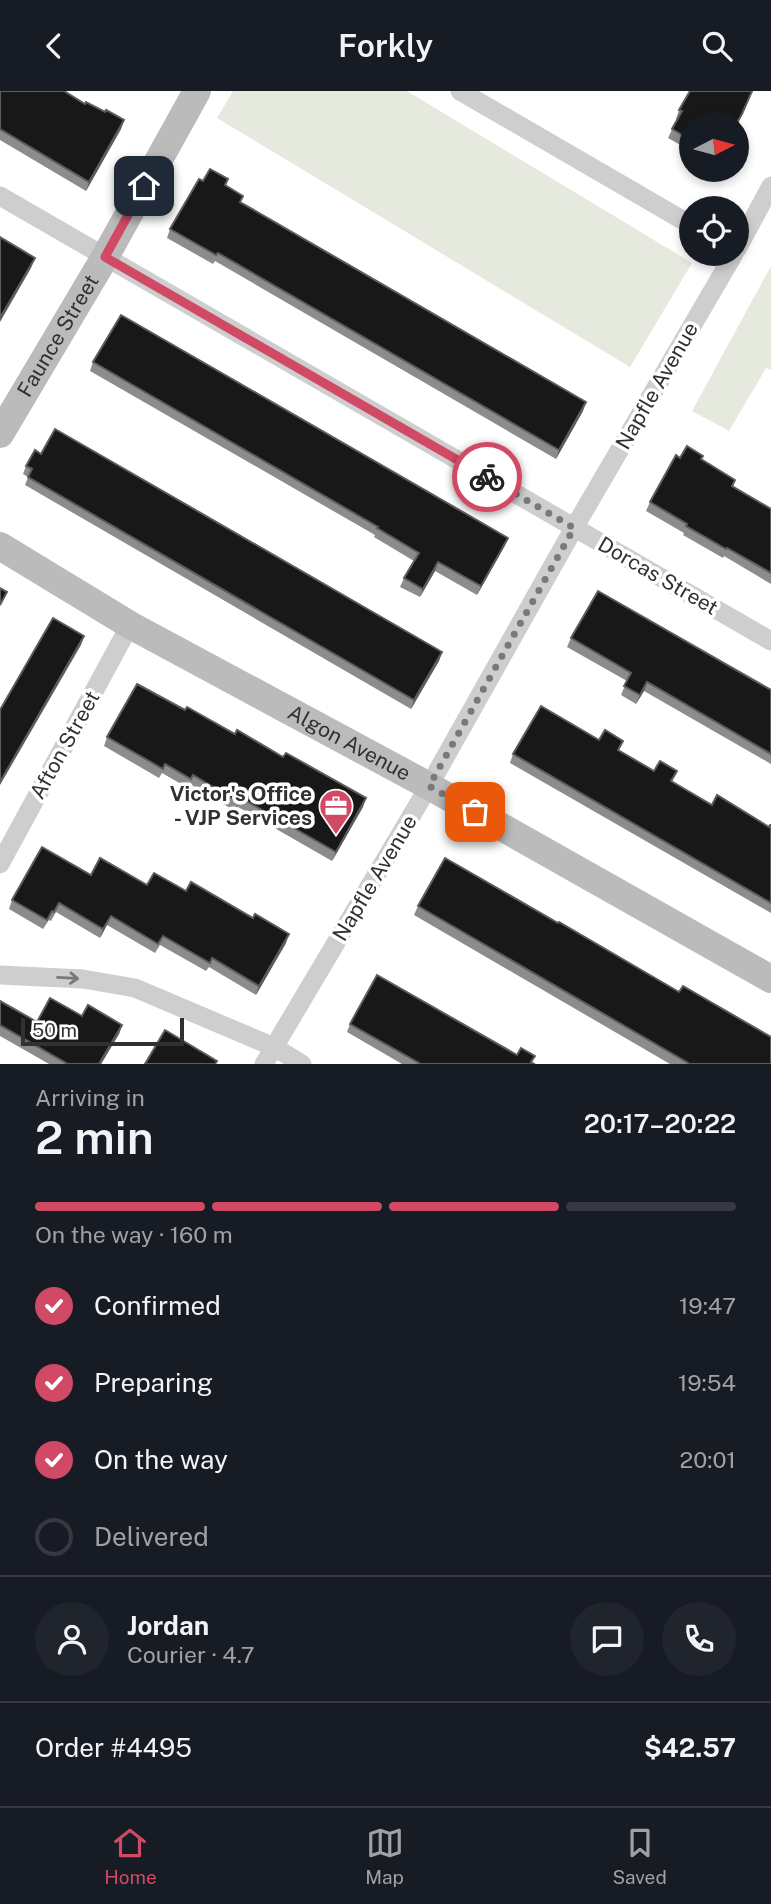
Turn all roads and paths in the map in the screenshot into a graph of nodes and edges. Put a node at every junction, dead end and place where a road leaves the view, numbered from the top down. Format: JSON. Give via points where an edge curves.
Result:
{"nodes":[{"id":1,"x":197,"y":91,"type":"edge"},
{"id":2,"x":460,"y":91,"type":"edge"},
{"id":3,"x":771,"y":186,"type":"edge"},
{"id":4,"x":0,"y":196,"type":"edge"},
{"id":5,"x":679,"y":218,"type":"edge"},
{"id":6,"x":749,"y":227,"type":"edge"},
{"id":7,"x":105,"y":257,"type":"junction"},
{"id":8,"x":727,"y":266,"type":"edge"},
{"id":9,"x":0,"y":434,"type":"edge"},
{"id":10,"x":574,"y":528,"type":"junction"},
{"id":11,"x":0,"y":546,"type":"edge"},
{"id":12,"x":130,"y":625,"type":"junction"},
{"id":13,"x":771,"y":641,"type":"edge"},
{"id":14,"x":429,"y":786,"type":"junction"},
{"id":15,"x":0,"y":864,"type":"edge"},
{"id":16,"x":0,"y":975,"type":"edge"},
{"id":17,"x":771,"y":979,"type":"edge"},
{"id":18,"x":269,"y":1056,"type":"edge"},
{"id":19,"x":302,"y":1064,"type":"edge"}],
"edges":[{"from":1,"to":7,"type":"street","name":"Faunce Street"},
{"from":2,"to":5,"type":"street"},
{"from":3,"to":6,"type":"street"},
{"from":4,"to":7,"type":"street","name":"Dorcas Street"},
{"from":7,"to":9,"type":"street","name":"Faunce Street"},
{"from":7,"to":10,"type":"street","name":"Dorcas Street"},
{"from":8,"to":10,"type":"street","name":"Napfle Avenue"},
{"from":10,"to":13,"type":"street","name":"Dorcas Street"},
{"from":10,"to":14,"type":"street","name":"Napfle Avenue"},
{"from":11,"to":12,"type":"street","name":"Algon Avenue"},
{"from":12,"to":14,"type":"street","name":"Algon Avenue"},
{"from":12,"to":15,"type":"street","name":"Afton Street"},
{"from":14,"to":17,"type":"street","name":"Algon Avenue"},
{"from":14,"to":18,"type":"street","name":"Napfle Avenue"},
{"from":16,"to":18,"type":"street","one_way":true,"via":[[83,979],[135,988]]},
{"from":18,"to":19,"type":"street"}]}
